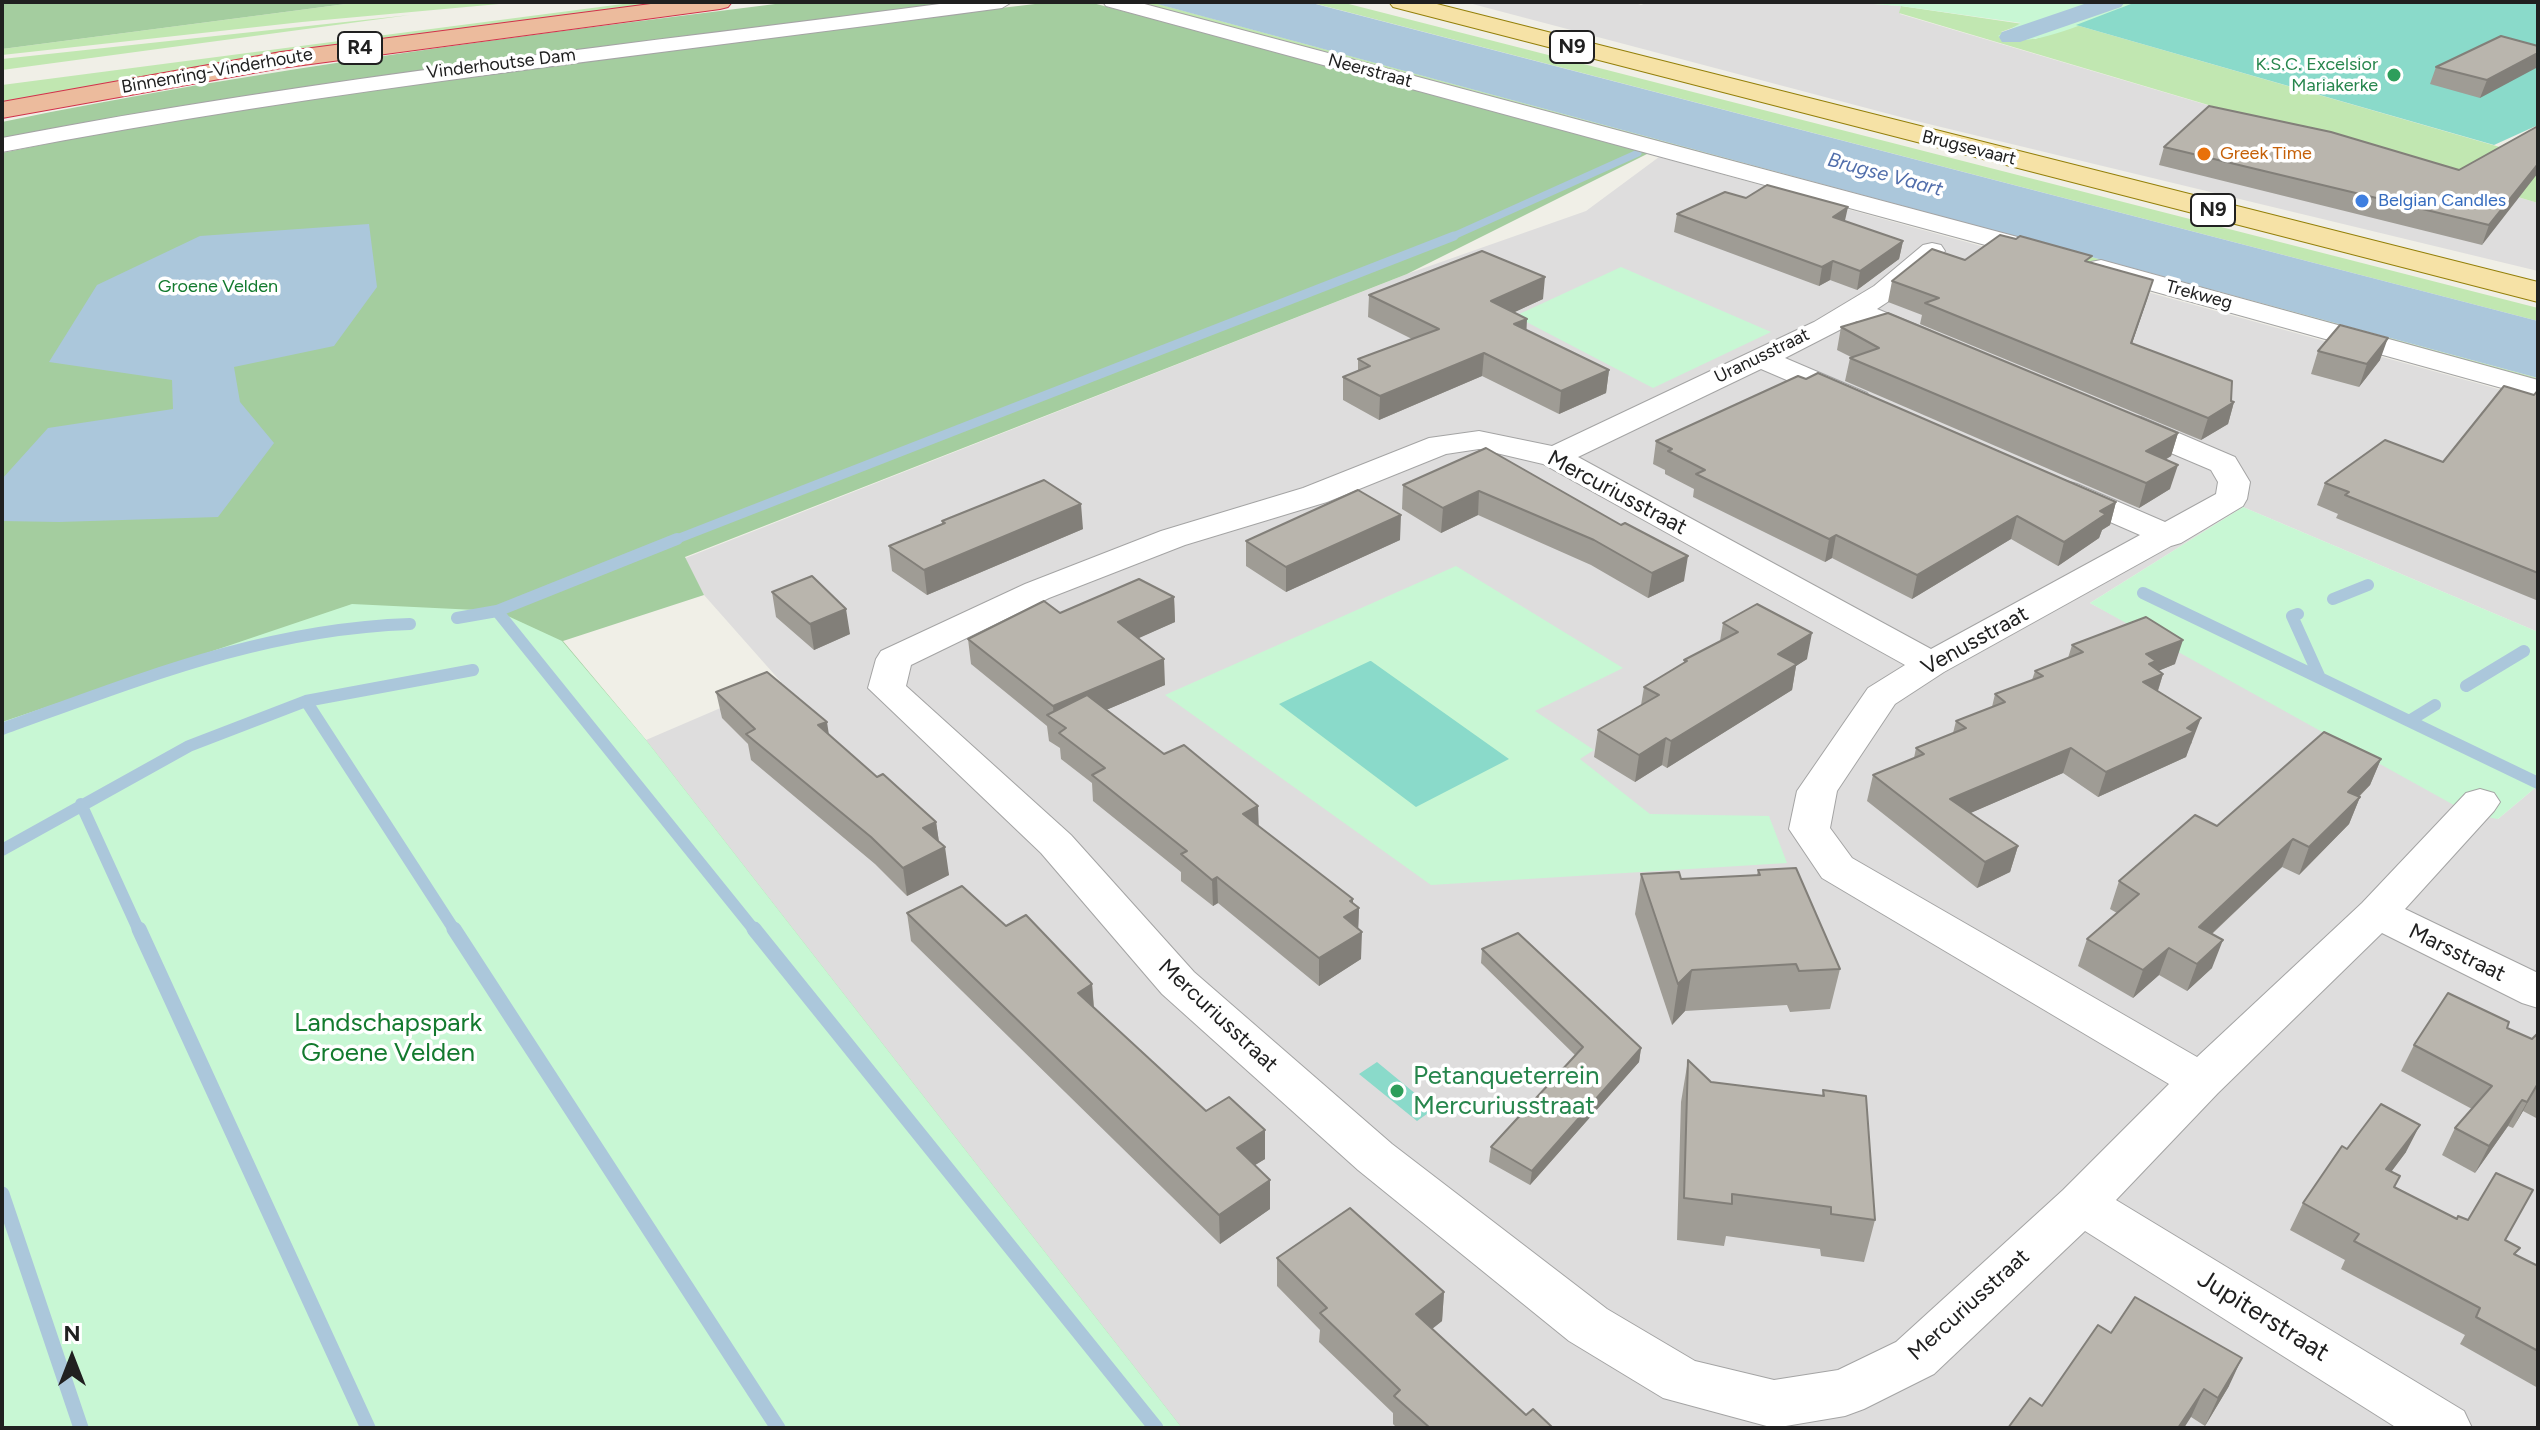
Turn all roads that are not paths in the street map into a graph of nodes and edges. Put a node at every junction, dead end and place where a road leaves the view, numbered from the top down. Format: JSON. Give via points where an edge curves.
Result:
{"nodes":[{"id":1,"x":601,"y":2,"type":"edge"},
{"id":2,"x":720,"y":2,"type":"edge"},
{"id":3,"x":1002,"y":2,"type":"edge"},
{"id":4,"x":1113,"y":2,"type":"edge"},
{"id":5,"x":1401,"y":2,"type":"edge"},
{"id":6,"x":176,"y":54,"type":"dead end"},
{"id":7,"x":2,"y":110,"type":"edge"},
{"id":8,"x":1628,"y":141,"type":"joint"},
{"id":9,"x":2,"y":145,"type":"edge"},
{"id":10,"x":1952,"y":228,"type":"junction"},
{"id":11,"x":2538,"y":292,"type":"edge"},
{"id":12,"x":1854,"y":309,"type":"junction"},
{"id":13,"x":1953,"y":351,"type":"edge"},
{"id":14,"x":1763,"y":359,"type":"junction"},
{"id":15,"x":2538,"y":389,"type":"edge"},
{"id":16,"x":2096,"y":410,"type":"edge"},
{"id":17,"x":1886,"y":412,"type":"edge"},
{"id":18,"x":1554,"y":457,"type":"junction"},
{"id":19,"x":2040,"y":479,"type":"edge"},
{"id":20,"x":2169,"y":536,"type":"junction"},
{"id":21,"x":1931,"y":664,"type":"junction"},
{"id":22,"x":2480,"y":802,"type":"dead end"},
{"id":23,"x":2377,"y":913,"type":"junction"},
{"id":24,"x":2538,"y":992,"type":"edge"},
{"id":25,"x":2201,"y":1081,"type":"junction"},
{"id":26,"x":2081,"y":1204,"type":"junction"},
{"id":27,"x":2444,"y":1428,"type":"edge"}],
"edges":[{"from":1,"to":6,"type":"highway","number":"R4"},
{"from":2,"to":7,"type":"highway","name":"Binnenring-Vinderhoute","number":"R4","via":[[281,60]]},
{"from":3,"to":9,"type":"street","name":"Vinderhoutse Dam","via":[[376,80]]},
{"from":4,"to":8,"type":"street","name":"Neerstraat"},
{"from":5,"to":11,"type":"main road","name":"Brugsevaart","number":"N9"},
{"from":8,"to":10,"type":"street","name":"Trekweg"},
{"from":10,"to":12,"type":"street","name":"Uranusstraat","via":[[1927,257]]},
{"from":10,"to":15,"type":"street","name":"Trekweg"},
{"from":12,"to":13,"type":"street"},
{"from":12,"to":14,"type":"street","name":"Uranusstraat"},
{"from":14,"to":17,"type":"street"},
{"from":14,"to":18,"type":"street","name":"Uranusstraat"},
{"from":16,"to":20,"type":"street","name":"Venusstraat","via":[[2224,464],[2234,482],[2231,499]]},
{"from":18,"to":21,"type":"street","name":"Mercuriusstraat"},
{"from":18,"to":26,"type":"street","name":"Mercuriusstraat","via":[[1479,440],[1440,445],[1315,495],[1173,538],[1037,591],[894,659],[887,688],[1056,844],[1178,983],[1375,1157],[1588,1325],[1682,1381],[1774,1404],[1845,1392],[1915,1358]]},
{"from":19,"to":20,"type":"street"},
{"from":20,"to":21,"type":"street","name":"Venusstraat"},
{"from":21,"to":25,"type":"street","name":"Venusstraat","via":[[1881,696],[1817,791],[1809,829],[1837,868]]},
{"from":22,"to":23,"type":"street","name":"Mercuriusstraat"},
{"from":23,"to":24,"type":"street","name":"Marsstraat"},
{"from":23,"to":25,"type":"street","name":"Mercuriusstraat"},
{"from":25,"to":26,"type":"street","name":"Mercuriusstraat"},
{"from":26,"to":27,"type":"street","name":"Jupiterstraat"}]}
